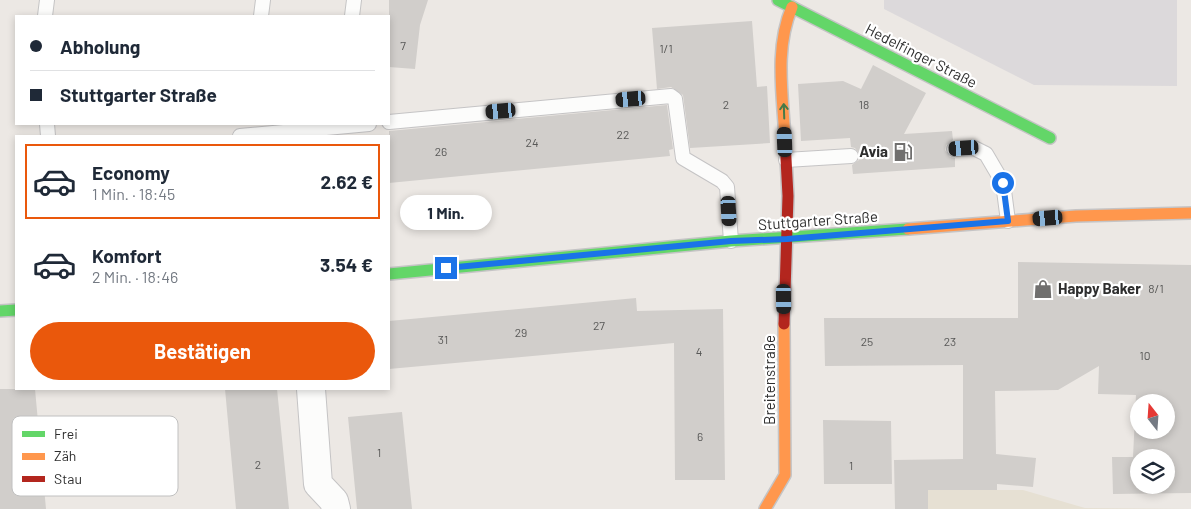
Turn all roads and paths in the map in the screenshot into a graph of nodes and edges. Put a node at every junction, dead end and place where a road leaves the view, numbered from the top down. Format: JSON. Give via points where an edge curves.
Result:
{"nodes":[{"id":1,"x":47,"y":0,"type":"edge"},
{"id":2,"x":263,"y":0,"type":"edge"},
{"id":3,"x":354,"y":0,"type":"edge"},
{"id":4,"x":778,"y":0,"type":"edge"},
{"id":5,"x":801,"y":7,"type":"edge"},
{"id":6,"x":45,"y":15,"type":"edge"},
{"id":7,"x":261,"y":15,"type":"edge"},
{"id":8,"x":352,"y":15,"type":"edge"},
{"id":9,"x":390,"y":122,"type":"edge"},
{"id":10,"x":358,"y":125,"type":"edge"},
{"id":11,"x":251,"y":135,"type":"edge"},
{"id":12,"x":1050,"y":138,"type":"dead end"},
{"id":13,"x":954,"y":149,"type":"dead end"},
{"id":14,"x":851,"y":156,"type":"dead end"},
{"id":15,"x":786,"y":160,"type":"junction"},
{"id":16,"x":1191,"y":213,"type":"edge"},
{"id":17,"x":1008,"y":221,"type":"junction"},
{"id":18,"x":787,"y":239,"type":"junction"},
{"id":19,"x":731,"y":241,"type":"junction"},
{"id":20,"x":390,"y":274,"type":"edge"},
{"id":21,"x":15,"y":310,"type":"edge"},
{"id":22,"x":0,"y":311,"type":"edge"},
{"id":23,"x":311,"y":390,"type":"edge"},
{"id":24,"x":336,"y":509,"type":"edge"},
{"id":25,"x":765,"y":509,"type":"edge"}],
"edges":[{"from":1,"to":6,"type":"lane"},
{"from":2,"to":7,"type":"lane"},
{"from":3,"to":8,"type":"lane"},
{"from":4,"to":5,"type":"street","name":"Hedelfinger Straße"},
{"from":5,"to":12,"type":"street","name":"Hedelfinger Straße"},
{"from":15,"to":5,"type":"street","name":"Breitenstraße","one_way":true,"via":[[781,49],[784,26]]},
{"from":9,"to":19,"type":"lane","via":[[672,96],[683,158],[725,183]]},
{"from":10,"to":11,"type":"lane"},
{"from":13,"to":17,"type":"lane","via":[[974,148],[986,154],[1003,183]]},
{"from":14,"to":15,"type":"lane"},
{"from":15,"to":18,"type":"street","name":"Breitenstraße"},
{"from":16,"to":17,"type":"street","name":"Stuttgarter Straße","via":[[1108,213]]},
{"from":17,"to":18,"type":"street","name":"Stuttgarter Straße"},
{"from":18,"to":19,"type":"street","name":"Stuttgarter Straße"},
{"from":18,"to":25,"type":"street","name":"Breitenstraße","via":[[785,475]]},
{"from":19,"to":20,"type":"street","name":"Stuttgarter Straße"},
{"from":21,"to":22,"type":"street"},
{"from":23,"to":24,"type":"street","via":[[318,484],[334,501]]}]}
